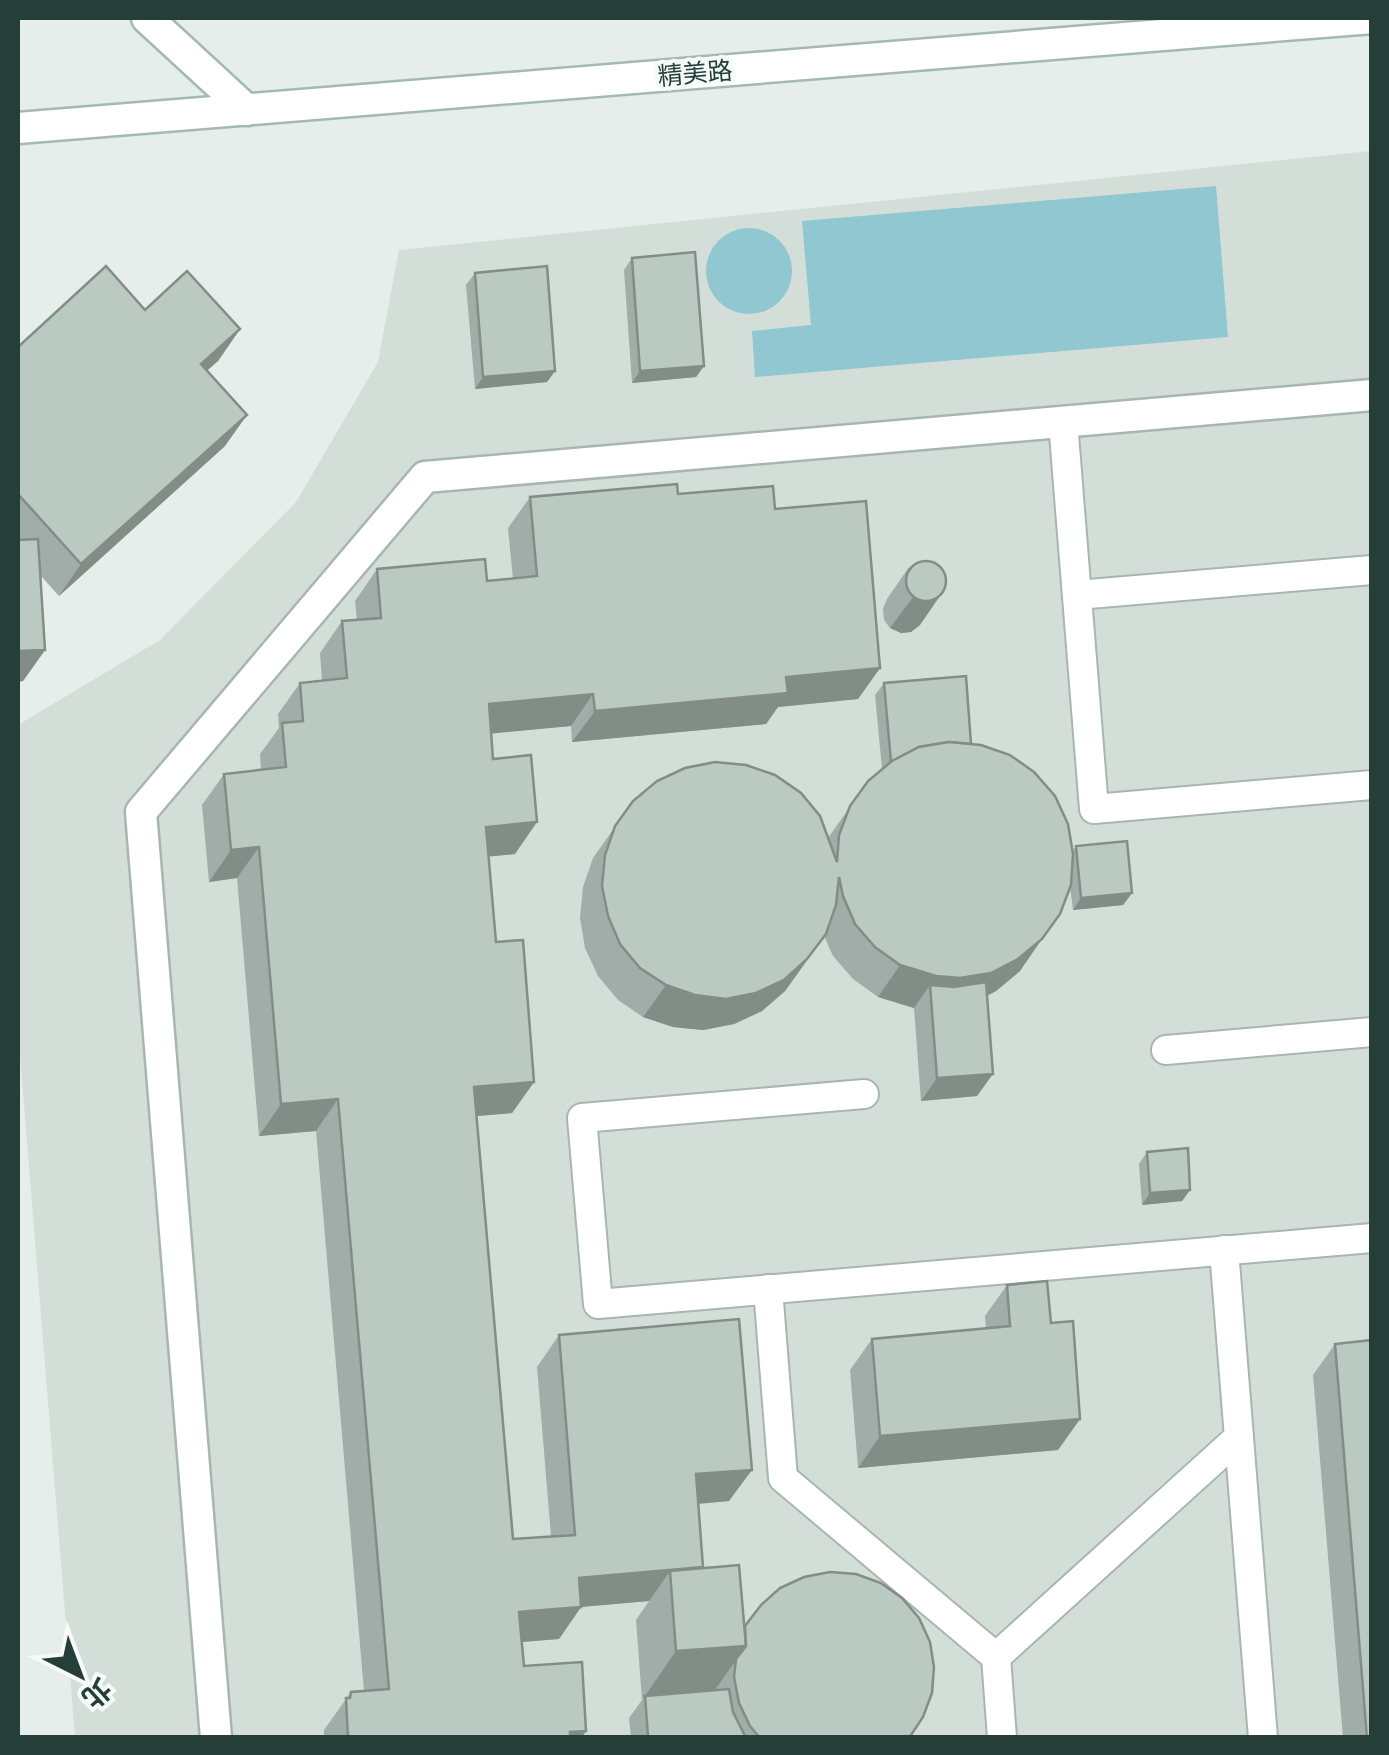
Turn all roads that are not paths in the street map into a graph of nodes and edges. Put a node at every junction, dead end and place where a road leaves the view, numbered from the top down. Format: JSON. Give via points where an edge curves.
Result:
{"nodes":[{"id":1,"x":147,"y":18,"type":"edge"},
{"id":2,"x":1372,"y":18,"type":"edge"},
{"id":3,"x":248,"y":110,"type":"junction"},
{"id":4,"x":18,"y":128,"type":"edge"},
{"id":5,"x":1372,"y":395,"type":"edge"},
{"id":6,"x":1062,"y":422,"type":"junction"},
{"id":7,"x":1372,"y":570,"type":"edge"},
{"id":8,"x":1076,"y":595,"type":"junction"},
{"id":9,"x":1372,"y":785,"type":"edge"},
{"id":10,"x":1372,"y":1032,"type":"edge"},
{"id":11,"x":1166,"y":1050,"type":"dead end"},
{"id":12,"x":864,"y":1094,"type":"dead end"},
{"id":13,"x":1372,"y":1238,"type":"edge"},
{"id":14,"x":1224,"y":1250,"type":"junction"},
{"id":15,"x":768,"y":1289,"type":"junction"},
{"id":16,"x":1239,"y":1437,"type":"junction"},
{"id":17,"x":996,"y":1657,"type":"junction"},
{"id":18,"x":216,"y":1738,"type":"edge"},
{"id":19,"x":1002,"y":1738,"type":"edge"},
{"id":20,"x":1263,"y":1738,"type":"edge"}],
"edges":[{"from":1,"to":3,"type":"street"},
{"from":2,"to":3,"type":"street","name":"精美路"},
{"from":3,"to":4,"type":"street","name":"精美路"},
{"from":5,"to":6,"type":"street"},
{"from":6,"to":8,"type":"lane"},
{"from":6,"to":18,"type":"street","via":[[425,477],[141,812]]},
{"from":7,"to":8,"type":"lane"},
{"from":8,"to":9,"type":"lane","via":[[1094,809]]},
{"from":10,"to":11,"type":"lane"},
{"from":12,"to":15,"type":"lane","via":[[582,1118],[598,1304]]},
{"from":13,"to":14,"type":"lane"},
{"from":14,"to":15,"type":"lane"},
{"from":14,"to":16,"type":"lane"},
{"from":15,"to":17,"type":"lane","via":[[783,1478]]},
{"from":16,"to":17,"type":"lane"},
{"from":16,"to":20,"type":"lane"},
{"from":17,"to":19,"type":"lane"}]}
